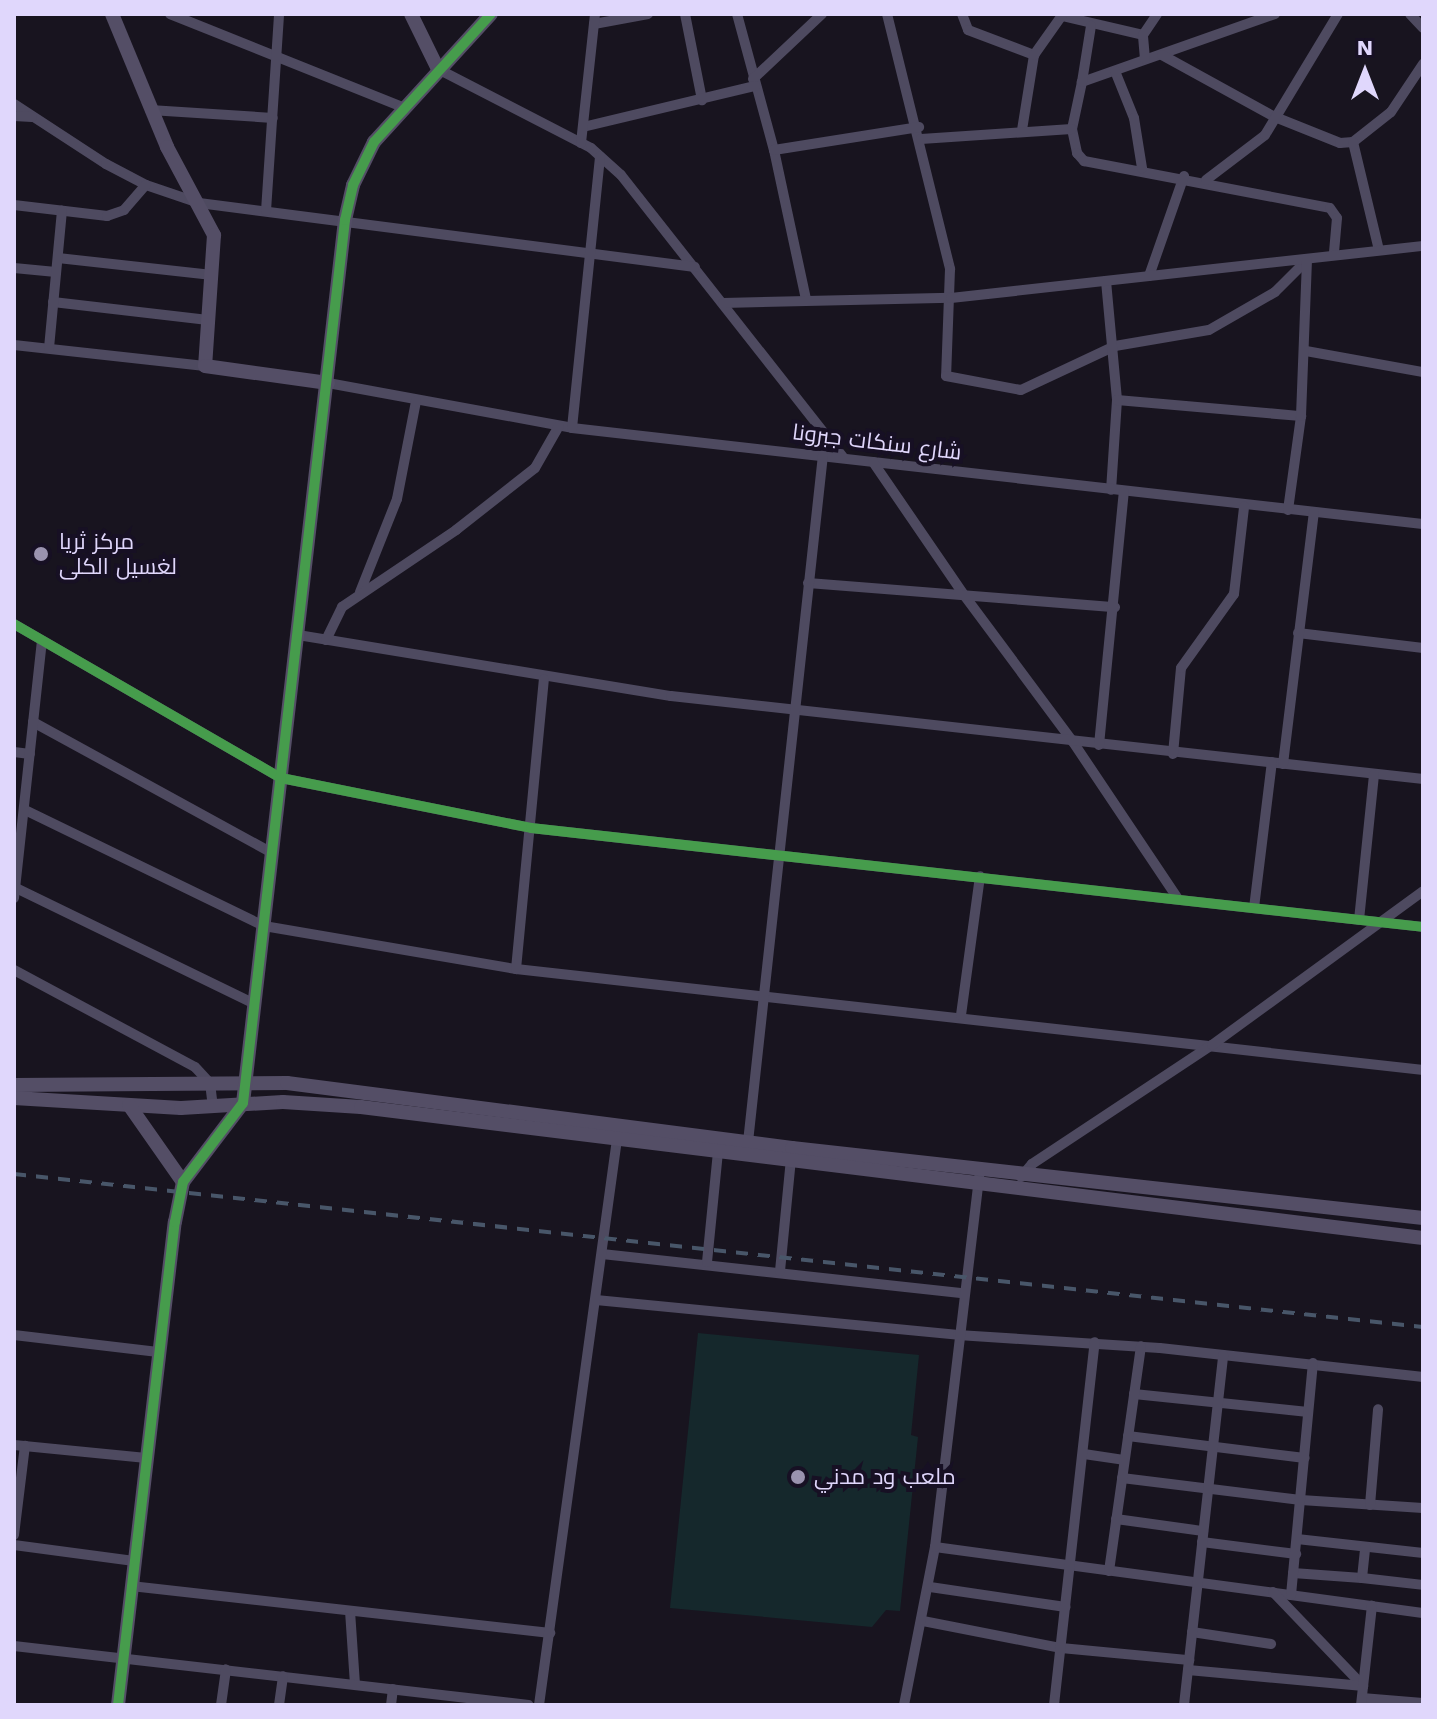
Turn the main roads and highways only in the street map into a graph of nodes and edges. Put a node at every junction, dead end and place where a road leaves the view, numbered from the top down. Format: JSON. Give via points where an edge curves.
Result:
{"nodes":[{"id":1,"x":112,"y":14,"type":"edge"},
{"id":2,"x":411,"y":14,"type":"edge"},
{"id":3,"x":491,"y":14,"type":"edge"},
{"id":4,"x":438,"y":69,"type":"junction"},
{"id":5,"x":328,"y":383,"type":"junction"},
{"id":6,"x":246,"y":1081,"type":"junction"},
{"id":7,"x":14,"y":1085,"type":"edge"},
{"id":8,"x":40,"y":1092,"type":"junction"},
{"id":9,"x":14,"y":1098,"type":"edge"},
{"id":10,"x":243,"y":1103,"type":"junction"},
{"id":11,"x":129,"y":1105,"type":"junction"},
{"id":12,"x":618,"y":1131,"type":"junction"},
{"id":13,"x":183,"y":1182,"type":"junction"},
{"id":14,"x":1423,"y":1218,"type":"edge"},
{"id":15,"x":1423,"y":1238,"type":"edge"},
{"id":16,"x":118,"y":1705,"type":"edge"}],
"edges":[{"from":1,"to":5,"type":"main road","via":[[150,110],[214,235],[205,366]]},
{"from":2,"to":4,"type":"main road"},
{"from":3,"to":4,"type":"main road"},
{"from":4,"to":5,"type":"main road","via":[[362,161],[345,220]]},
{"from":5,"to":6,"type":"main road"},
{"from":6,"to":8,"type":"main road"},
{"from":6,"to":10,"type":"main road"},
{"from":6,"to":12,"type":"main road"},
{"from":7,"to":8,"type":"main road"},
{"from":8,"to":9,"type":"main road"},
{"from":8,"to":11,"type":"main road"},
{"from":10,"to":11,"type":"main road"},
{"from":10,"to":12,"type":"main road","via":[[361,1107]]},
{"from":10,"to":13,"type":"main road"},
{"from":11,"to":13,"type":"main road"},
{"from":12,"to":14,"type":"main road"},
{"from":12,"to":15,"type":"main road","via":[[718,1151]]},
{"from":13,"to":16,"type":"main road"}]}
